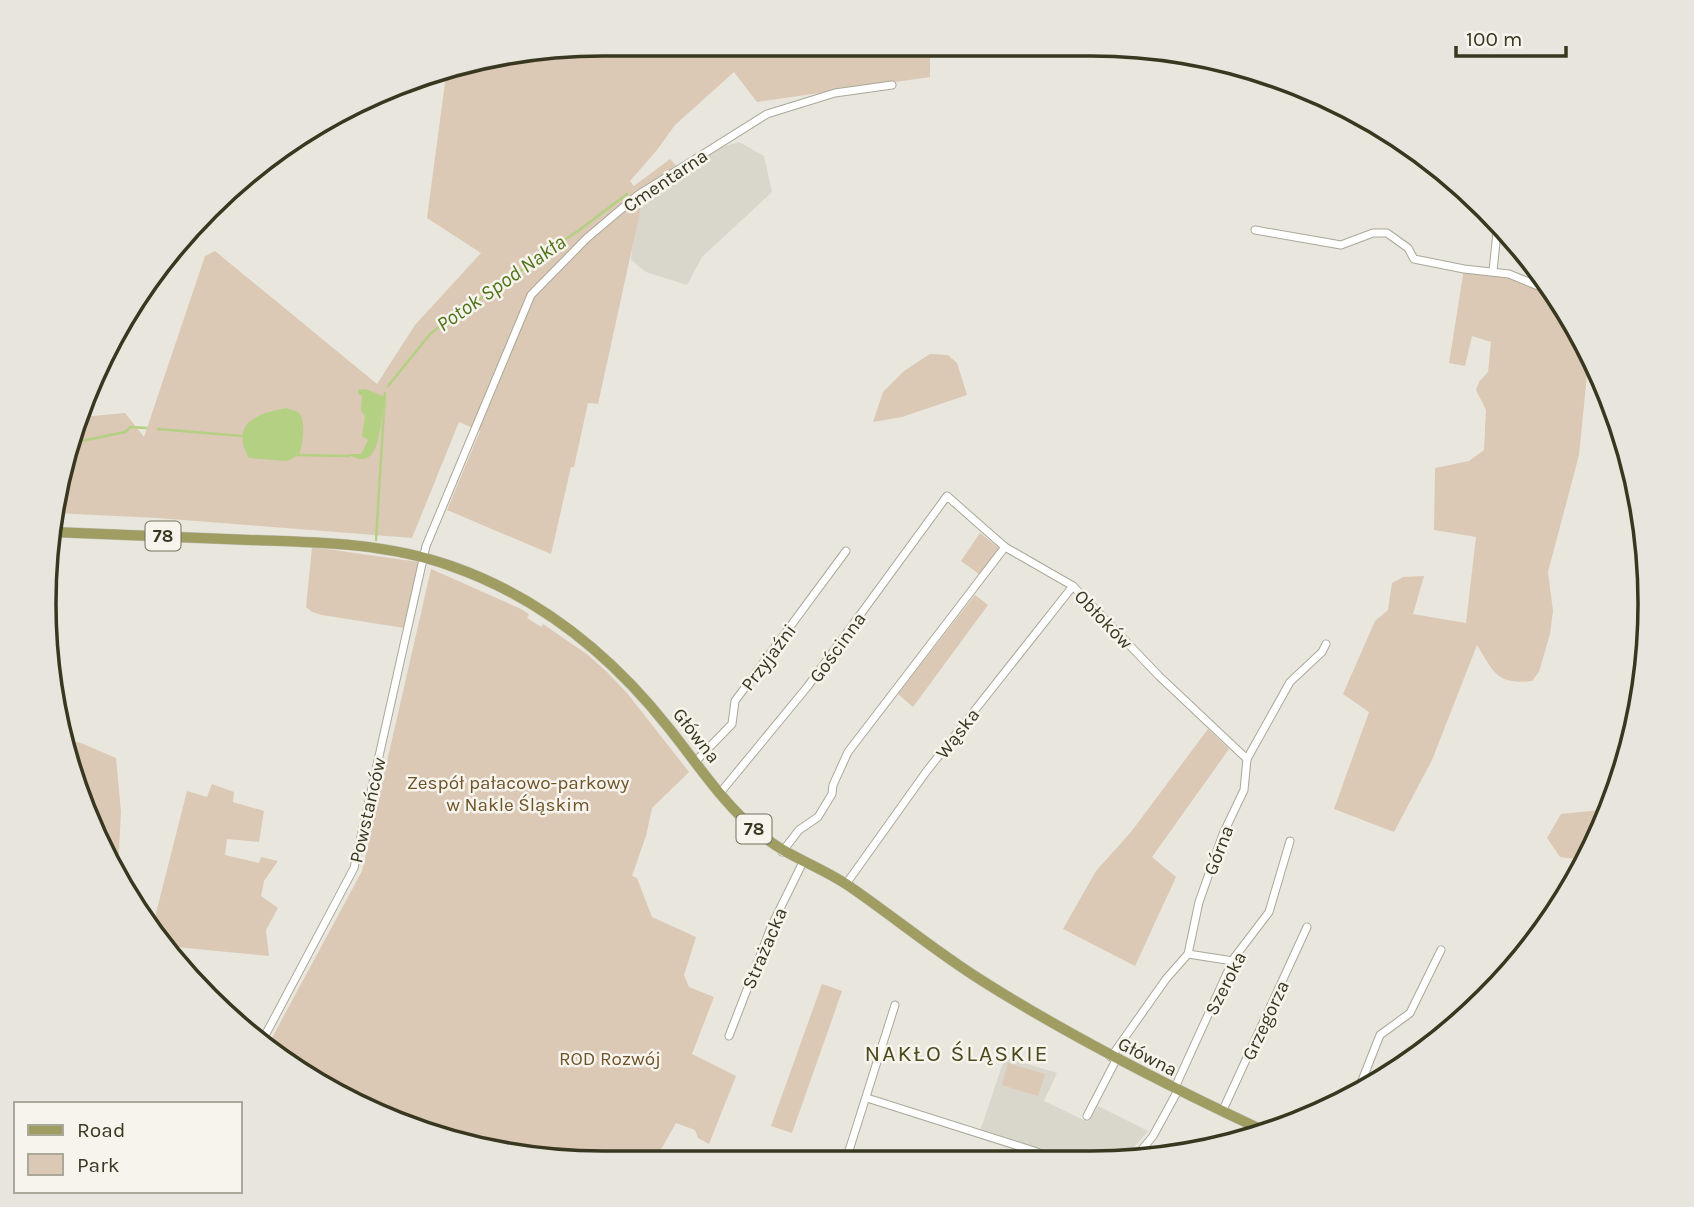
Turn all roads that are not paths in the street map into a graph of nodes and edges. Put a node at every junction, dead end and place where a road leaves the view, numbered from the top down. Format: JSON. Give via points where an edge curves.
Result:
{"nodes":[{"id":1,"x":892,"y":85,"type":"dead end"},
{"id":2,"x":1255,"y":230,"type":"dead end"},
{"id":3,"x":1497,"y":237,"type":"edge"},
{"id":4,"x":1493,"y":271,"type":"junction"},
{"id":5,"x":1536,"y":285,"type":"edge"},
{"id":6,"x":947,"y":496,"type":"joint"},
{"id":7,"x":61,"y":532,"type":"edge"},
{"id":8,"x":1005,"y":547,"type":"junction"},
{"id":9,"x":846,"y":551,"type":"dead end"},
{"id":10,"x":424,"y":557,"type":"junction"},
{"id":11,"x":1073,"y":586,"type":"junction"},
{"id":12,"x":1326,"y":645,"type":"dead end"},
{"id":13,"x":1247,"y":759,"type":"junction"},
{"id":14,"x":695,"y":762,"type":"junction"},
{"id":15,"x":720,"y":793,"type":"junction"},
{"id":16,"x":1290,"y":841,"type":"dead end"},
{"id":17,"x":782,"y":852,"type":"junction"},
{"id":18,"x":803,"y":862,"type":"junction"},
{"id":19,"x":846,"y":884,"type":"junction"},
{"id":20,"x":1307,"y":927,"type":"dead end"},
{"id":21,"x":1441,"y":950,"type":"dead end"},
{"id":22,"x":1188,"y":954,"type":"junction"},
{"id":23,"x":1233,"y":961,"type":"junction"},
{"id":24,"x":895,"y":1005,"type":"dead end"},
{"id":25,"x":266,"y":1034,"type":"edge"},
{"id":26,"x":729,"y":1036,"type":"dead end"},
{"id":27,"x":1114,"y":1059,"type":"junction"},
{"id":28,"x":1363,"y":1079,"type":"edge"},
{"id":29,"x":1175,"y":1089,"type":"junction"},
{"id":30,"x":867,"y":1098,"type":"junction"},
{"id":31,"x":1222,"y":1112,"type":"junction"},
{"id":32,"x":1087,"y":1116,"type":"dead end"},
{"id":33,"x":1252,"y":1126,"type":"edge"},
{"id":34,"x":1146,"y":1146,"type":"edge"},
{"id":35,"x":849,"y":1151,"type":"edge"},
{"id":36,"x":1034,"y":1151,"type":"edge"}],
"edges":[{"from":1,"to":10,"type":"street","name":"Cmentarna","via":[[835,93],[767,114],[638,195],[587,237],[531,295]]},
{"from":2,"to":4,"type":"street","via":[[1341,245],[1373,233],[1387,233],[1414,258]]},
{"from":3,"to":4,"type":"street"},
{"from":4,"to":5,"type":"street"},
{"from":6,"to":8,"type":"street","name":"Obłoków"},
{"from":6,"to":15,"type":"street","name":"Gościnna","via":[[808,686]]},
{"from":7,"to":10,"type":"main road","name":"Główna","number":"78","via":[[316,543]]},
{"from":8,"to":11,"type":"street","name":"Obłoków"},
{"from":8,"to":17,"type":"street","via":[[848,752],[818,817],[799,830]]},
{"from":9,"to":14,"type":"street","name":"Przyjaźni","via":[[735,701],[732,724]]},
{"from":10,"to":14,"type":"main road","name":"Główna","number":"78","via":[[501,586],[579,635],[627,679]]},
{"from":10,"to":25,"type":"street","name":"Powstańców","via":[[354,868]]},
{"from":11,"to":13,"type":"street","name":"Obłoków"},
{"from":11,"to":19,"type":"street","name":"Wąska","via":[[926,772]]},
{"from":12,"to":13,"type":"street","name":"Górna","via":[[1290,682]]},
{"from":13,"to":22,"type":"street","name":"Górna","via":[[1244,790],[1199,902]]},
{"from":14,"to":15,"type":"main road","name":"Główna","number":"78"},
{"from":15,"to":17,"type":"main road","name":"Główna","number":"78"},
{"from":16,"to":23,"type":"street","name":"Szeroka","via":[[1269,912]]},
{"from":17,"to":18,"type":"main road","name":"Główna","number":"78"},
{"from":18,"to":19,"type":"main road","name":"Główna","number":"78"},
{"from":18,"to":26,"type":"street","name":"Strażacka","via":[[772,925]]},
{"from":19,"to":27,"type":"main road","name":"Główna","number":"78","via":[[979,979]]},
{"from":20,"to":31,"type":"street","name":"Grzegorza"},
{"from":21,"to":28,"type":"street","via":[[1409,1013],[1380,1035]]},
{"from":22,"to":23,"type":"street"},
{"from":22,"to":27,"type":"street","name":"Górna","via":[[1166,979]]},
{"from":23,"to":29,"type":"street","name":"Szeroka"},
{"from":24,"to":30,"type":"street"},
{"from":27,"to":29,"type":"main road","name":"Główna","number":"78"},
{"from":27,"to":32,"type":"street","name":"Górna"},
{"from":29,"to":31,"type":"main road","name":"Główna","number":"78"},
{"from":29,"to":34,"type":"street","name":"Szeroka"},
{"from":30,"to":35,"type":"street"},
{"from":30,"to":36,"type":"street"},
{"from":31,"to":33,"type":"main road","name":"Główna","number":"78"}]}
